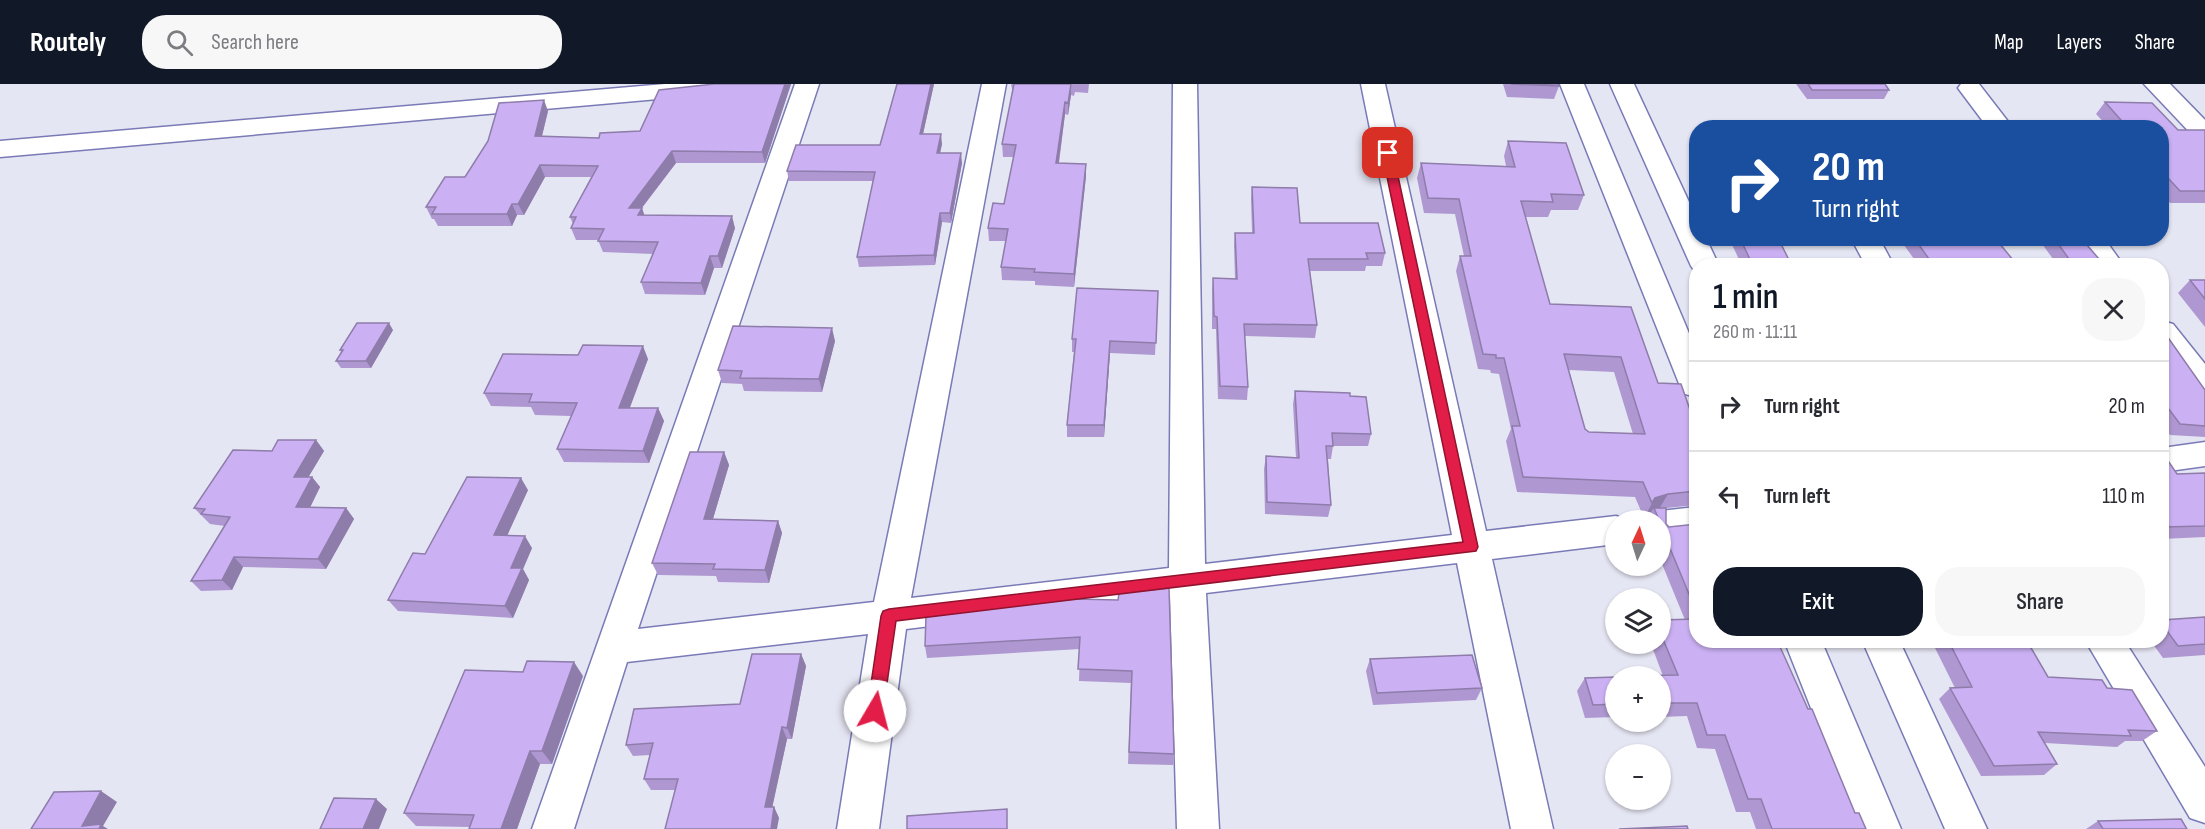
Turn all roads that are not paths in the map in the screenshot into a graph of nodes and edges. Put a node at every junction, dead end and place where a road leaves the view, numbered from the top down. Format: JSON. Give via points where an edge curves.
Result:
{"nodes":[{"id":1,"x":749,"y":84,"type":"edge"},
{"id":2,"x":807,"y":84,"type":"edge"},
{"id":3,"x":994,"y":84,"type":"edge"},
{"id":4,"x":1185,"y":84,"type":"edge"},
{"id":5,"x":1373,"y":84,"type":"edge"},
{"id":6,"x":1572,"y":84,"type":"edge"},
{"id":7,"x":1622,"y":84,"type":"edge"},
{"id":8,"x":2156,"y":84,"type":"edge"},
{"id":9,"x":1970,"y":88,"type":"dead end"},
{"id":10,"x":1995,"y":120,"type":"edge"},
{"id":11,"x":2205,"y":134,"type":"edge"},
{"id":12,"x":0,"y":149,"type":"edge"},
{"id":13,"x":1689,"y":231,"type":"edge"},
{"id":14,"x":2169,"y":340,"type":"edge"},
{"id":15,"x":1689,"y":369,"type":"edge"},
{"id":16,"x":2205,"y":386,"type":"edge"},
{"id":17,"x":2205,"y":454,"type":"edge"},
{"id":18,"x":2169,"y":459,"type":"edge"},
{"id":19,"x":1689,"y":521,"type":"edge"},
{"id":20,"x":1671,"y":523,"type":"edge"},
{"id":21,"x":1605,"y":531,"type":"edge"},
{"id":22,"x":1471,"y":547,"type":"junction"},
{"id":23,"x":1186,"y":581,"type":"junction"},
{"id":24,"x":889,"y":616,"type":"junction"},
{"id":25,"x":613,"y":648,"type":"junction"},
{"id":26,"x":1805,"y":648,"type":"edge"},
{"id":27,"x":1884,"y":648,"type":"edge"},
{"id":28,"x":2108,"y":648,"type":"edge"},
{"id":29,"x":2205,"y":804,"type":"edge"},
{"id":30,"x":553,"y":829,"type":"edge"},
{"id":31,"x":858,"y":829,"type":"edge"},
{"id":32,"x":1198,"y":829,"type":"edge"},
{"id":33,"x":1532,"y":829,"type":"edge"},
{"id":34,"x":1880,"y":829,"type":"edge"},
{"id":35,"x":1966,"y":829,"type":"edge"}],
"edges":[{"from":1,"to":12,"type":"street"},
{"from":2,"to":25,"type":"street"},
{"from":3,"to":24,"type":"street"},
{"from":4,"to":23,"type":"street"},
{"from":5,"to":22,"type":"street"},
{"from":6,"to":15,"type":"street"},
{"from":7,"to":13,"type":"street"},
{"from":8,"to":11,"type":"street"},
{"from":9,"to":10,"type":"street"},
{"from":14,"to":16,"type":"street"},
{"from":17,"to":18,"type":"street"},
{"from":19,"to":20,"type":"street"},
{"from":21,"to":22,"type":"street"},
{"from":22,"to":23,"type":"street"},
{"from":22,"to":33,"type":"street"},
{"from":23,"to":24,"type":"street"},
{"from":23,"to":32,"type":"street"},
{"from":24,"to":25,"type":"street"},
{"from":24,"to":31,"type":"street"},
{"from":25,"to":30,"type":"street"},
{"from":26,"to":34,"type":"street"},
{"from":27,"to":35,"type":"street"},
{"from":28,"to":29,"type":"street"}]}
